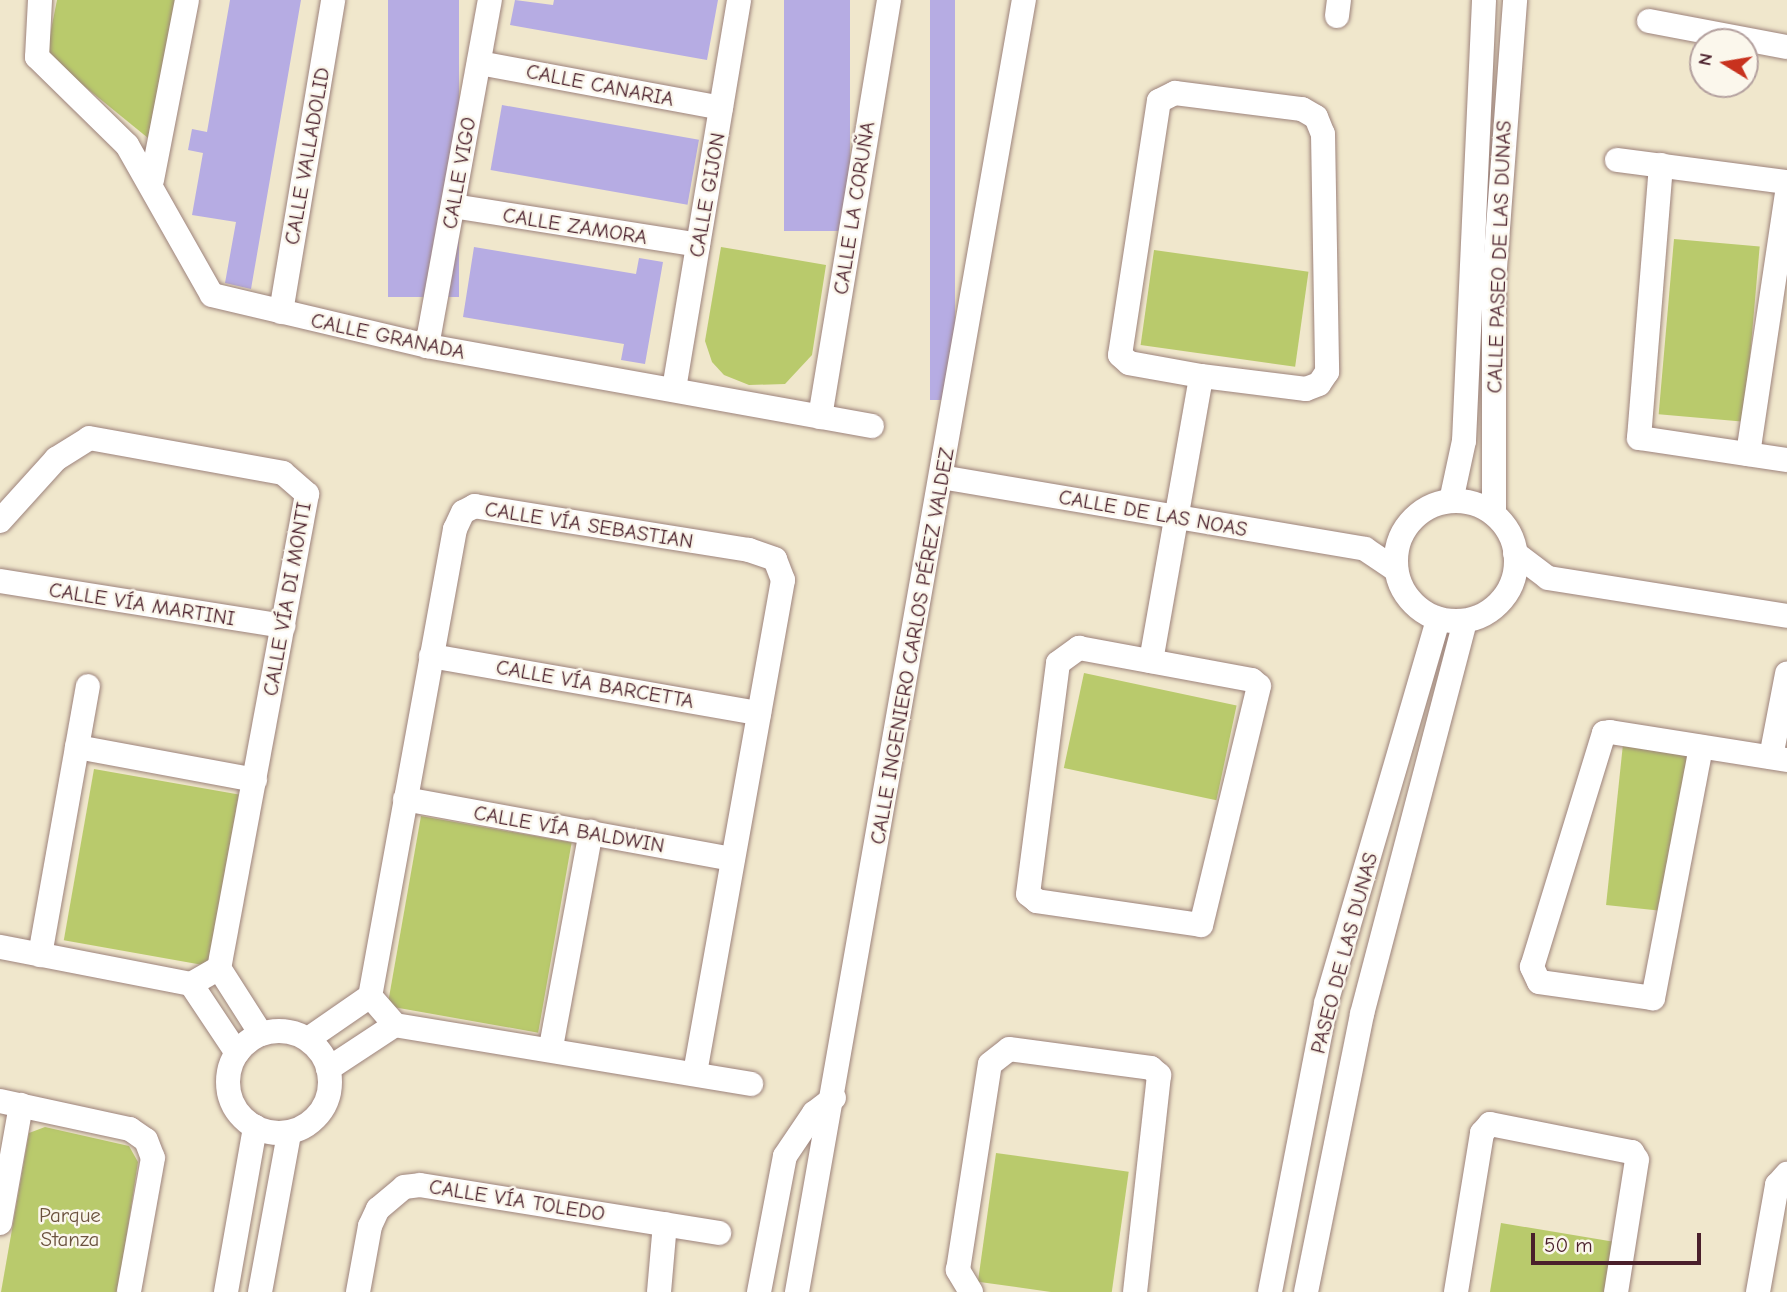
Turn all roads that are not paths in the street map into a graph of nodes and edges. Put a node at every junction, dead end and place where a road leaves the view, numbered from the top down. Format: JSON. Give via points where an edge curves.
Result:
{"nodes":[{"id":1,"x":40,"y":0,"type":"edge"},
{"id":2,"x":187,"y":0,"type":"edge"},
{"id":3,"x":333,"y":0,"type":"edge"},
{"id":4,"x":491,"y":0,"type":"edge"},
{"id":5,"x":739,"y":0,"type":"edge"},
{"id":6,"x":889,"y":0,"type":"edge"},
{"id":7,"x":1024,"y":0,"type":"edge"},
{"id":8,"x":1484,"y":0,"type":"edge"},
{"id":9,"x":1515,"y":0,"type":"edge"},
{"id":10,"x":1649,"y":21,"type":"dead end"},
{"id":11,"x":1787,"y":47,"type":"edge"},
{"id":12,"x":479,"y":63,"type":"junction"},
{"id":13,"x":721,"y":108,"type":"junction"},
{"id":14,"x":1617,"y":160,"type":"dead end"},
{"id":15,"x":1661,"y":165,"type":"junction"},
{"id":16,"x":152,"y":180,"type":"junction"},
{"id":17,"x":1787,"y":182,"type":"edge"},
{"id":18,"x":1787,"y":193,"type":"edge"},
{"id":19,"x":453,"y":206,"type":"junction"},
{"id":20,"x":698,"y":245,"type":"junction"},
{"id":21,"x":281,"y":312,"type":"junction"},
{"id":22,"x":427,"y":346,"type":"junction"},
{"id":23,"x":1201,"y":376,"type":"junction"},
{"id":24,"x":674,"y":389,"type":"junction"},
{"id":25,"x":820,"y":417,"type":"junction"},
{"id":26,"x":872,"y":426,"type":"dead end"},
{"id":27,"x":1748,"y":454,"type":"junction"},
{"id":28,"x":1787,"y":460,"type":"edge"},
{"id":29,"x":941,"y":477,"type":"junction"},
{"id":30,"x":1451,"y":501,"type":"junction"},
{"id":31,"x":1494,"y":514,"type":"junction"},
{"id":32,"x":1175,"y":517,"type":"junction"},
{"id":33,"x":0,"y":521,"type":"edge"},
{"id":34,"x":1401,"y":536,"type":"junction"},
{"id":35,"x":1365,"y":549,"type":"junction"},
{"id":36,"x":1516,"y":553,"type":"junction"},
{"id":37,"x":1396,"y":570,"type":"junction"},
{"id":38,"x":1548,"y":578,"type":"junction"},
{"id":39,"x":0,"y":581,"type":"edge"},
{"id":40,"x":1507,"y":593,"type":"junction"},
{"id":41,"x":1787,"y":617,"type":"edge"},
{"id":42,"x":1438,"y":619,"type":"junction"},
{"id":43,"x":1465,"y":621,"type":"junction"},
{"id":44,"x":283,"y":626,"type":"junction"},
{"id":45,"x":431,"y":656,"type":"junction"},
{"id":46,"x":1151,"y":661,"type":"junction"},
{"id":47,"x":1787,"y":674,"type":"edge"},
{"id":48,"x":88,"y":686,"type":"dead end"},
{"id":49,"x":759,"y":713,"type":"junction"},
{"id":50,"x":77,"y":747,"type":"junction"},
{"id":51,"x":1702,"y":747,"type":"junction"},
{"id":52,"x":1779,"y":759,"type":"edge"},
{"id":53,"x":255,"y":780,"type":"junction"},
{"id":54,"x":405,"y":799,"type":"junction"},
{"id":55,"x":591,"y":832,"type":"junction"},
{"id":56,"x":733,"y":859,"type":"junction"},
{"id":57,"x":0,"y":947,"type":"edge"},
{"id":58,"x":40,"y":955,"type":"junction"},
{"id":59,"x":219,"y":968,"type":"junction"},
{"id":60,"x":191,"y":984,"type":"junction"},
{"id":61,"x":370,"y":996,"type":"junction"},
{"id":62,"x":395,"y":1025,"type":"junction"},
{"id":63,"x":261,"y":1034,"type":"junction"},
{"id":64,"x":308,"y":1039,"type":"junction"},
{"id":65,"x":551,"y":1047,"type":"junction"},
{"id":66,"x":237,"y":1053,"type":"junction"},
{"id":67,"x":328,"y":1069,"type":"junction"},
{"id":68,"x":695,"y":1073,"type":"junction"},
{"id":69,"x":751,"y":1084,"type":"dead end"},
{"id":70,"x":834,"y":1098,"type":"junction"},
{"id":71,"x":11,"y":1103,"type":"edge"},
{"id":72,"x":255,"y":1127,"type":"junction"},
{"id":73,"x":289,"y":1134,"type":"junction"},
{"id":74,"x":1787,"y":1174,"type":"edge"},
{"id":75,"x":0,"y":1223,"type":"edge"},
{"id":76,"x":665,"y":1224,"type":"junction"},
{"id":77,"x":719,"y":1233,"type":"dead end"},
{"id":78,"x":1276,"y":1260,"type":"junction"},
{"id":79,"x":1308,"y":1267,"type":"junction"},
{"id":80,"x":129,"y":1292,"type":"edge"},
{"id":81,"x":226,"y":1292,"type":"edge"},
{"id":82,"x":260,"y":1292,"type":"edge"},
{"id":83,"x":358,"y":1292,"type":"edge"},
{"id":84,"x":659,"y":1292,"type":"edge"},
{"id":85,"x":759,"y":1292,"type":"edge"},
{"id":86,"x":797,"y":1292,"type":"edge"},
{"id":87,"x":971,"y":1292,"type":"edge"},
{"id":88,"x":1135,"y":1292,"type":"edge"},
{"id":89,"x":1270,"y":1292,"type":"edge"},
{"id":90,"x":1306,"y":1292,"type":"edge"},
{"id":91,"x":1456,"y":1292,"type":"edge"},
{"id":92,"x":1616,"y":1292,"type":"edge"},
{"id":93,"x":1758,"y":1292,"type":"edge"}],
"edges":[{"from":1,"to":16,"type":"street","name":"CALLE GRANADA","via":[[33,46],[37,57],[127,145]]},
{"from":2,"to":16,"type":"street"},
{"from":3,"to":21,"type":"street","name":"CALLE VALLADOLID"},
{"from":4,"to":12,"type":"street","name":"CALLE VIGO"},
{"from":5,"to":13,"type":"street","name":"CALLE GIJON"},
{"from":6,"to":25,"type":"street","name":"CALLE LA CORUÑA"},
{"from":7,"to":29,"type":"street","name":"CALLE INGENIERO CARLOS PÉREZ VALDEZ"},
{"from":8,"to":30,"type":"street","name":"CALLE PASEO DE LAS DUNAS","via":[[1464,441]]},
{"from":9,"to":31,"type":"street","name":"CALLE PASEO DE LAS DUNAS","via":[[1494,281]]},
{"from":10,"to":11,"type":"street"},
{"from":12,"to":13,"type":"street","name":"CALLE CANARIA"},
{"from":12,"to":19,"type":"street","name":"CALLE VIGO"},
{"from":13,"to":20,"type":"street","name":"CALLE GIJON"},
{"from":14,"to":15,"type":"street"},
{"from":15,"to":17,"type":"street"},
{"from":15,"to":27,"type":"street","via":[[1639,438]]},
{"from":16,"to":21,"type":"street","name":"CALLE GRANADA","via":[[212,295]]},
{"from":18,"to":27,"type":"street"},
{"from":19,"to":20,"type":"street","name":"CALLE ZAMORA"},
{"from":19,"to":22,"type":"street","name":"CALLE VIGO"},
{"from":20,"to":24,"type":"street","name":"CALLE GIJON"},
{"from":21,"to":22,"type":"street","name":"CALLE GRANADA"},
{"from":22,"to":24,"type":"street","name":"CALLE GRANADA"},
{"from":23,"to":23,"type":"street","via":[[1129,363],[1118,342],[1159,101],[1175,93],[1302,109],[1317,117],[1323,134],[1327,372],[1306,389]]},
{"from":23,"to":32,"type":"street"},
{"from":24,"to":25,"type":"street","name":"CALLE GRANADA"},
{"from":25,"to":26,"type":"street","name":"CALLE GRANADA"},
{"from":27,"to":28,"type":"street"},
{"from":29,"to":32,"type":"street","name":"CALLE DE LAS NOAS"},
{"from":29,"to":70,"type":"street","name":"CALLE INGENIERO CARLOS PÉREZ VALDEZ"},
{"from":30,"to":31,"type":"street"},
{"from":30,"to":34,"type":"street","via":[[1422,512]]},
{"from":31,"to":36,"type":"street"},
{"from":32,"to":35,"type":"street","name":"CALLE DE LAS NOAS"},
{"from":32,"to":46,"type":"street"},
{"from":33,"to":44,"type":"street","name":"CALLE VÍA DI MONTI","via":[[57,459],[89,438],[283,473],[307,494]]},
{"from":34,"to":35,"type":"street","name":"CALLE DE LAS NOAS"},
{"from":34,"to":37,"type":"street"},
{"from":35,"to":37,"type":"street","name":"CALLE DE LAS NOAS"},
{"from":36,"to":38,"type":"street"},
{"from":36,"to":40,"type":"street"},
{"from":37,"to":42,"type":"street","via":[[1410,600]]},
{"from":38,"to":40,"type":"street"},
{"from":38,"to":41,"type":"street"},
{"from":39,"to":44,"type":"street","name":"CALLE VÍA MARTINI"},
{"from":40,"to":43,"type":"street"},
{"from":42,"to":43,"type":"street"},
{"from":42,"to":78,"type":"street","name":"PASEO DE LAS DUNAS","via":[[1326,1003]]},
{"from":43,"to":79,"type":"street","name":"PASEO DE LAS DUNAS","via":[[1362,1014]]},
{"from":44,"to":53,"type":"street","name":"CALLE VÍA DI MONTI"},
{"from":45,"to":49,"type":"street","name":"CALLE VÍA BARCETTA"},
{"from":45,"to":49,"type":"street","name":"CALLE VÍA SEBASTIAN","via":[[455,529],[463,512],[475,506],[749,550],[775,559],[783,580]]},
{"from":45,"to":54,"type":"street","name":"CALLE VÍA SEBASTIAN"},
{"from":46,"to":46,"type":"street","via":[[1079,648],[1058,663],[1025,882],[1037,901],[1192,928],[1207,918],[1261,698],[1251,680]]},
{"from":47,"to":52,"type":"street"},
{"from":48,"to":50,"type":"street"},
{"from":49,"to":56,"type":"street","name":"CALLE VÍA SEBASTIAN"},
{"from":50,"to":53,"type":"street"},
{"from":50,"to":58,"type":"street"},
{"from":51,"to":51,"type":"street","via":[[1658,989],[1646,1000],[1539,982],[1533,975],[1604,733]]},
{"from":51,"to":52,"type":"street"},
{"from":53,"to":59,"type":"street","name":"CALLE VÍA DI MONTI"},
{"from":54,"to":55,"type":"street","name":"CALLE VÍA BALDWIN"},
{"from":54,"to":61,"type":"street","name":"CALLE VÍA SEBASTIAN"},
{"from":55,"to":56,"type":"street","name":"CALLE VÍA BALDWIN"},
{"from":55,"to":65,"type":"street"},
{"from":56,"to":68,"type":"street","name":"CALLE VÍA SEBASTIAN"},
{"from":57,"to":58,"type":"street"},
{"from":58,"to":60,"type":"street"},
{"from":59,"to":60,"type":"street"},
{"from":59,"to":63,"type":"street"},
{"from":60,"to":66,"type":"street"},
{"from":61,"to":62,"type":"street"},
{"from":61,"to":64,"type":"street"},
{"from":62,"to":65,"type":"street"},
{"from":62,"to":67,"type":"street"},
{"from":63,"to":64,"type":"street","via":[[293,1032]]},
{"from":63,"to":66,"type":"street"},
{"from":64,"to":67,"type":"street"},
{"from":65,"to":68,"type":"street"},
{"from":66,"to":72,"type":"street","via":[[230,1067],[230,1099]]},
{"from":67,"to":73,"type":"street","via":[[328,1098],[318,1115]]},
{"from":68,"to":69,"type":"street"},
{"from":70,"to":85,"type":"street","via":[[814,1113],[785,1156]]},
{"from":70,"to":86,"type":"street","name":"CALLE INGENIERO CARLOS PÉREZ VALDEZ"},
{"from":71,"to":75,"type":"street"},
{"from":71,"to":80,"type":"street","via":[[130,1129],[146,1140],[153,1157]]},
{"from":72,"to":73,"type":"street"},
{"from":72,"to":81,"type":"street"},
{"from":73,"to":82,"type":"street"},
{"from":74,"to":93,"type":"street","via":[[1777,1185]]},
{"from":76,"to":77,"type":"street","name":"CALLE VÍA TOLEDO"},
{"from":76,"to":83,"type":"street","name":"CALLE VÍA TOLEDO","via":[[420,1185],[404,1187],[389,1197],[370,1226]]},
{"from":76,"to":84,"type":"street"},
{"from":78,"to":79,"type":"street"},
{"from":78,"to":89,"type":"street","name":"PASEO DE LAS DUNAS"},
{"from":79,"to":90,"type":"street","name":"PASEO DE LAS DUNAS"},
{"from":87,"to":88,"type":"street","via":[[958,1270],[990,1064],[1009,1049],[1151,1068],[1159,1075]]},
{"from":91,"to":92,"type":"street","via":[[1482,1133],[1490,1124],[1632,1152],[1637,1160]]}]}
